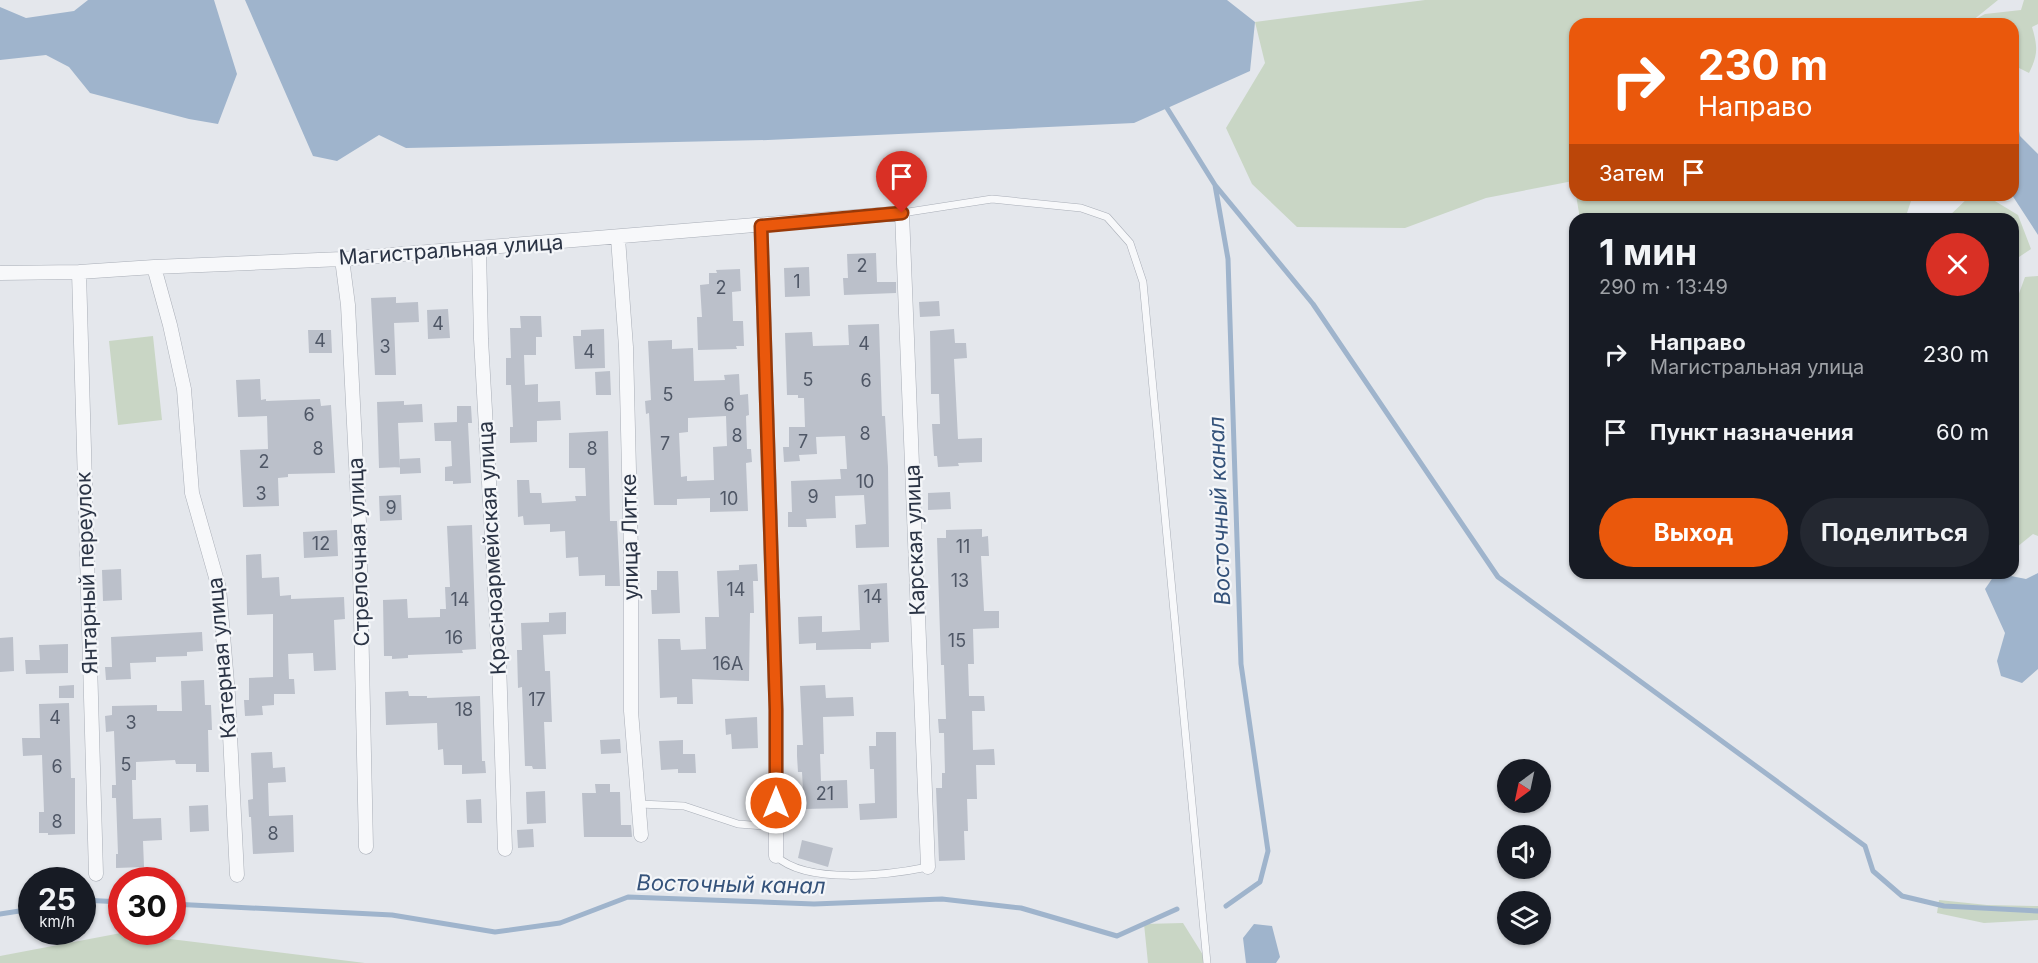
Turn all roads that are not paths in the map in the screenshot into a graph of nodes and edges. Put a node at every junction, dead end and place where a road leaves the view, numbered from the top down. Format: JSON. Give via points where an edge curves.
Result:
{"nodes":[{"id":1,"x":902,"y":213,"type":"junction"},
{"id":2,"x":761,"y":226,"type":"junction"},
{"id":3,"x":618,"y":238,"type":"junction"},
{"id":4,"x":479,"y":248,"type":"junction"},
{"id":5,"x":342,"y":259,"type":"junction"},
{"id":6,"x":154,"y":267,"type":"junction"},
{"id":7,"x":79,"y":272,"type":"junction"},
{"id":8,"x":0,"y":273,"type":"edge"},
{"id":9,"x":640,"y":804,"type":"junction"},
{"id":10,"x":776,"y":827,"type":"junction"},
{"id":11,"x":641,"y":835,"type":"dead end"},
{"id":12,"x":366,"y":846,"type":"dead end"},
{"id":13,"x":505,"y":849,"type":"dead end"},
{"id":14,"x":776,"y":856,"type":"joint"},
{"id":15,"x":96,"y":867,"type":"edge"},
{"id":16,"x":928,"y":867,"type":"joint"},
{"id":17,"x":237,"y":875,"type":"dead end"},
{"id":18,"x":1207,"y":963,"type":"edge"}],
"edges":[{"from":1,"to":2,"type":"street","name":"Магистральная улица"},
{"from":1,"to":16,"type":"street","name":"Карская улица"},
{"from":1,"to":18,"type":"lane","via":[[992,199],[1081,208],[1107,217],[1130,243],[1143,282]]},
{"from":2,"to":3,"type":"street","name":"Магистральная улица"},
{"from":2,"to":10,"type":"street"},
{"from":3,"to":4,"type":"street","name":"Магистральная улица"},
{"from":3,"to":9,"type":"street","name":"улица Литке","via":[[626,358],[631,711]]},
{"from":4,"to":5,"type":"street","name":"Магистральная улица"},
{"from":4,"to":13,"type":"street","name":"Красноармейская улица"},
{"from":5,"to":6,"type":"street","name":"Магистральная улица"},
{"from":5,"to":12,"type":"street","name":"Стрелочная улица","via":[[348,305],[359,522]]},
{"from":6,"to":7,"type":"street","name":"Магистральная улица"},
{"from":6,"to":17,"type":"street","name":"Катерная улица","via":[[184,389],[192,493],[219,588]]},
{"from":7,"to":8,"type":"street","name":"Магистральная улица"},
{"from":7,"to":15,"type":"street","name":"Янтарный переулок"},
{"from":9,"to":10,"type":"lane","via":[[684,806],[738,824]]},
{"from":9,"to":11,"type":"street","name":"улица Литке"},
{"from":10,"to":14,"type":"street"},
{"from":14,"to":16,"type":"lane","via":[[801,871],[827,875],[899,873]]}]}
